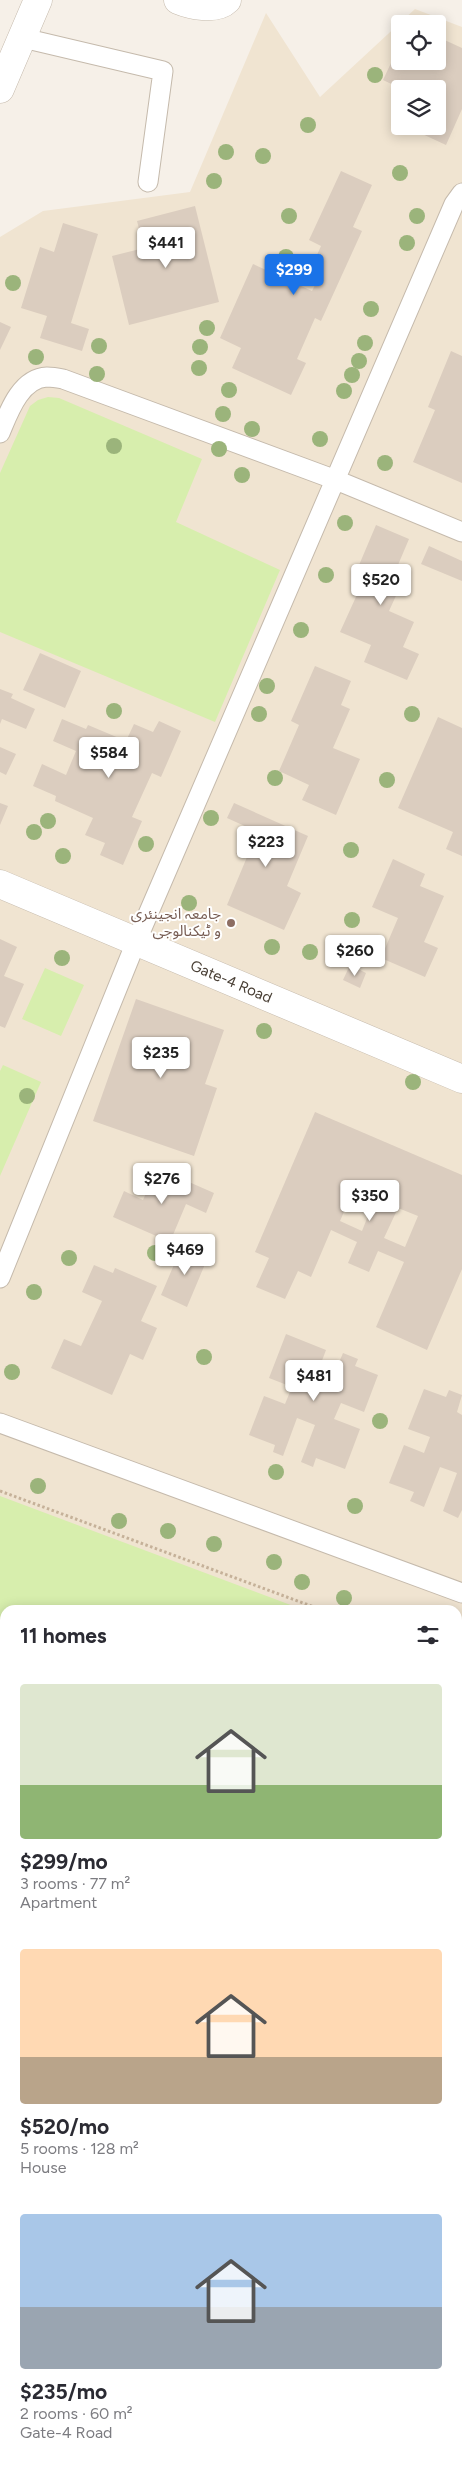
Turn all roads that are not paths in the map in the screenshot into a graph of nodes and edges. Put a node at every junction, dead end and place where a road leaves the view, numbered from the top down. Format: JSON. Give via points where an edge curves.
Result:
{"nodes":[{"id":1,"x":38,"y":0,"type":"edge"},
{"id":2,"x":178,"y":0,"type":"edge"},
{"id":3,"x":227,"y":0,"type":"edge"},
{"id":4,"x":23,"y":38,"type":"junction"},
{"id":5,"x":0,"y":89,"type":"edge"},
{"id":6,"x":148,"y":182,"type":"dead end"},
{"id":7,"x":462,"y":193,"type":"edge"},
{"id":8,"x":0,"y":434,"type":"edge"},
{"id":9,"x":336,"y":480,"type":"junction"},
{"id":10,"x":462,"y":532,"type":"edge"},
{"id":11,"x":0,"y":884,"type":"edge"},
{"id":12,"x":136,"y":942,"type":"junction"},
{"id":13,"x":461,"y":1076,"type":"edge"},
{"id":14,"x":0,"y":1278,"type":"edge"},
{"id":15,"x":0,"y":1423,"type":"edge"},
{"id":16,"x":462,"y":1593,"type":"edge"}],
"edges":[{"from":1,"to":4,"type":"street"},
{"from":2,"to":3,"type":"street","via":[[207,6]]},
{"from":4,"to":5,"type":"street"},
{"from":4,"to":6,"type":"lane","via":[[163,71]]},
{"from":7,"to":9,"type":"lane","via":[[454,204]]},
{"from":8,"to":9,"type":"lane","via":[[13,404],[26,386],[45,377],[63,379]]},
{"from":9,"to":10,"type":"lane"},
{"from":9,"to":12,"type":"lane"},
{"from":11,"to":12,"type":"street","name":"Gate-4 Road"},
{"from":12,"to":13,"type":"street","name":"Gate-4 Road"},
{"from":12,"to":14,"type":"lane"},
{"from":15,"to":16,"type":"lane"}]}
